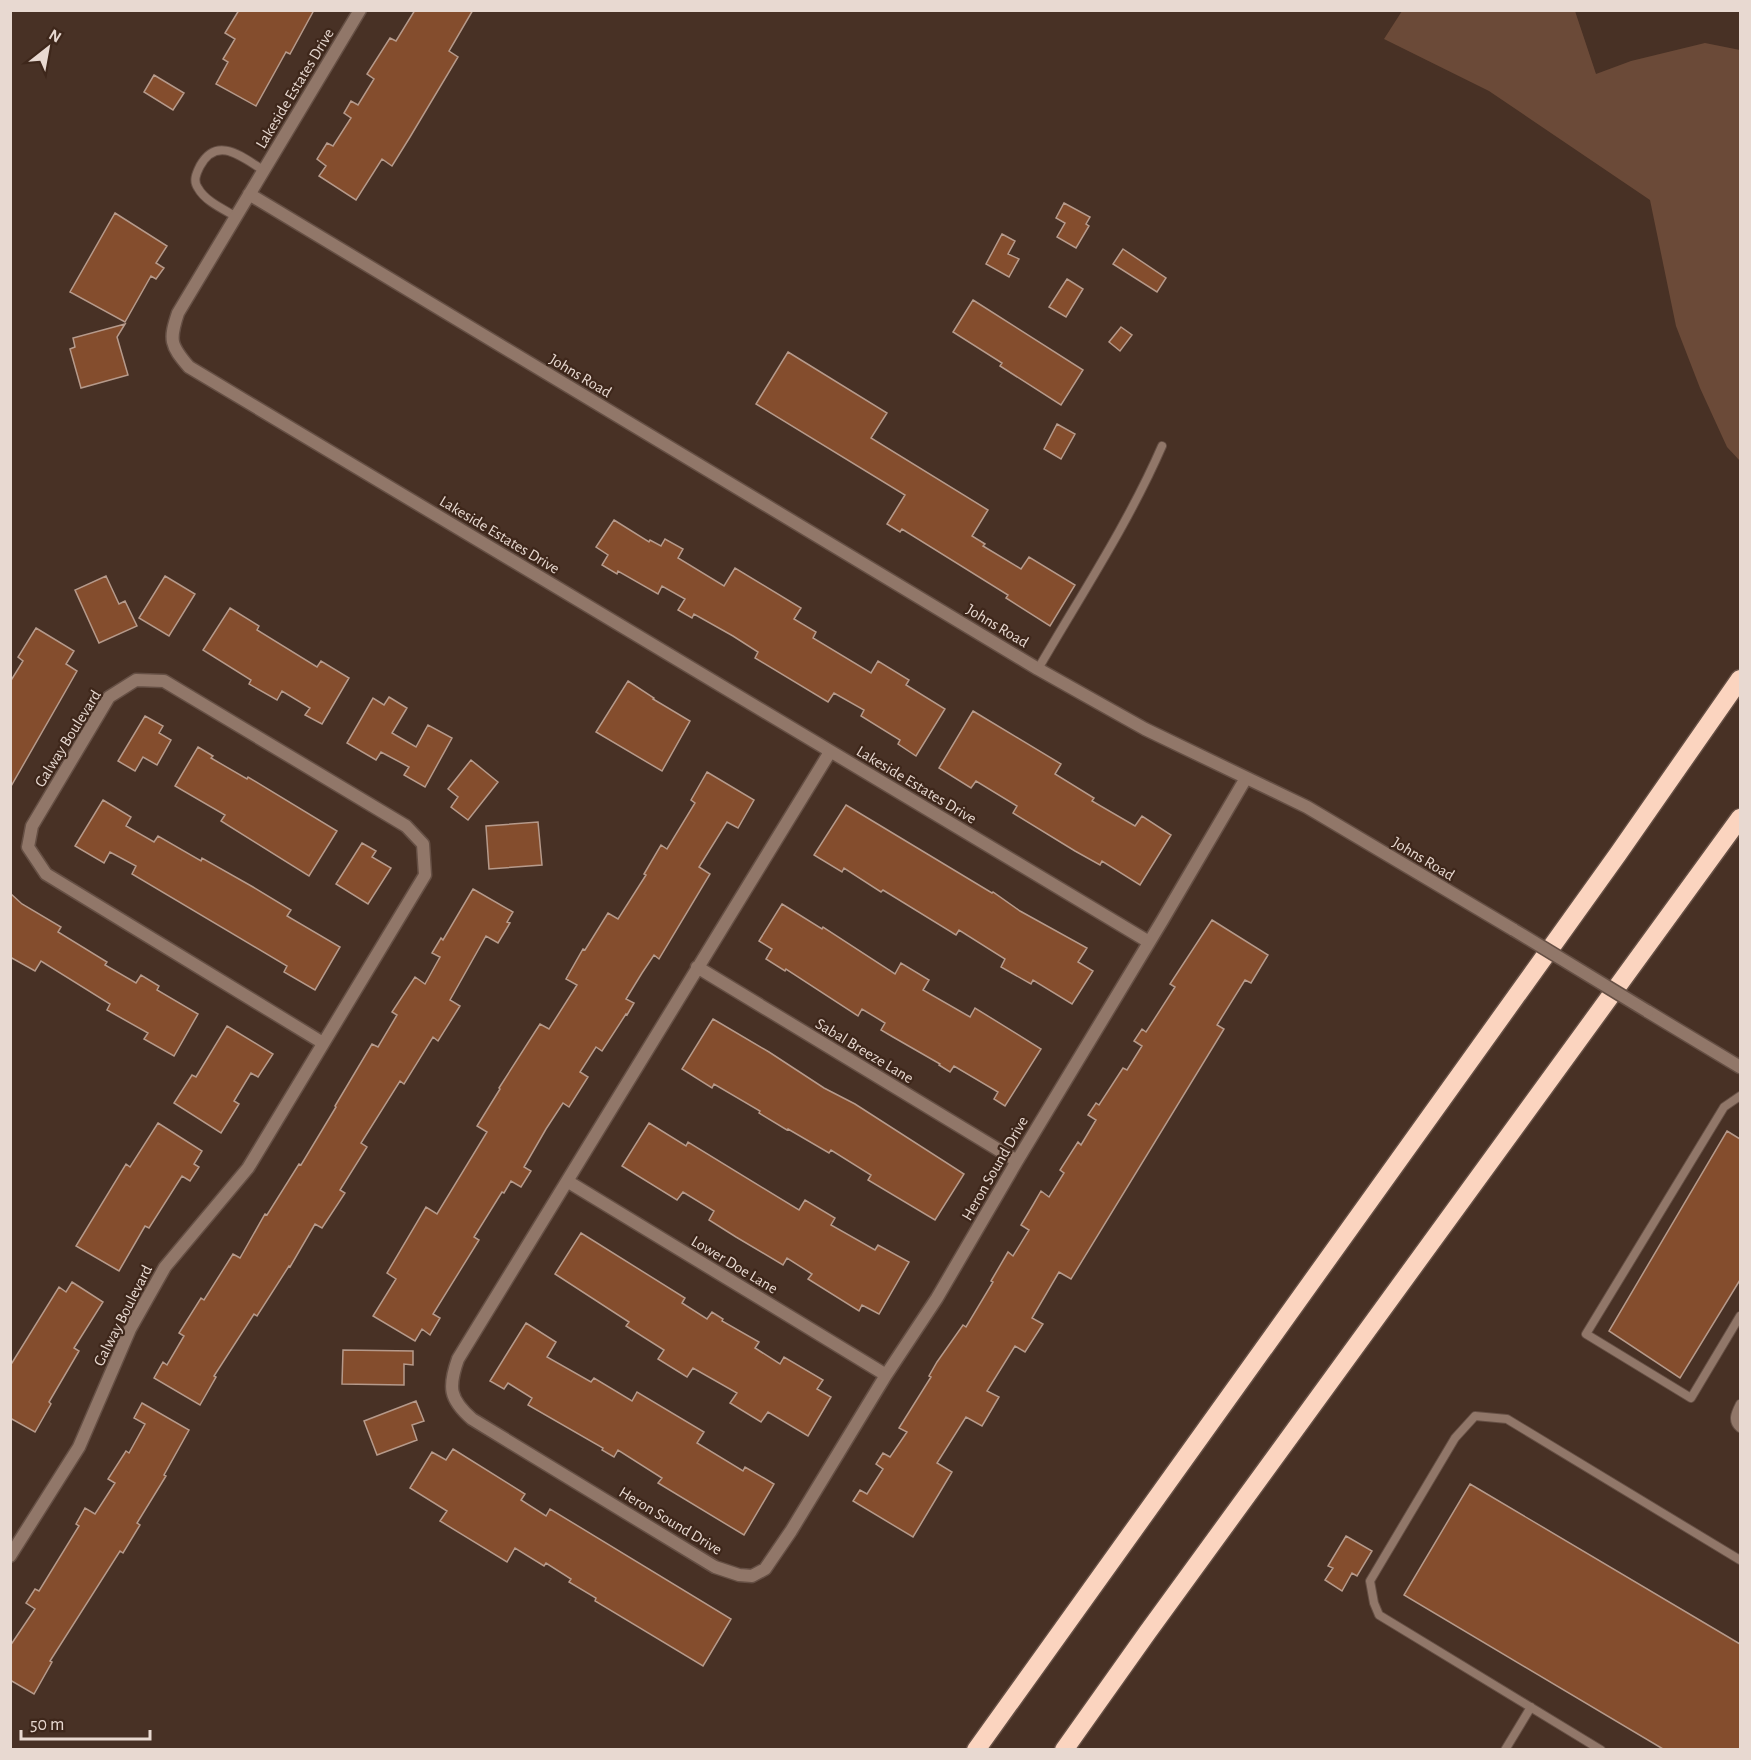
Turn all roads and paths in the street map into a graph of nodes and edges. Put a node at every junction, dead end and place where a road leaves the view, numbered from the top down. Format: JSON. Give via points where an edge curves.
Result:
{"nodes":[{"id":1,"x":360,"y":10,"type":"edge"},
{"id":2,"x":263,"y":170,"type":"junction"},
{"id":3,"x":249,"y":194,"type":"junction"},
{"id":4,"x":236,"y":216,"type":"junction"},
{"id":5,"x":1162,"y":446,"type":"dead end"},
{"id":6,"x":1038,"y":669,"type":"junction"},
{"id":7,"x":1740,"y":679,"type":"edge"},
{"id":8,"x":830,"y":752,"type":"junction"},
{"id":9,"x":1246,"y":778,"type":"junction"},
{"id":10,"x":1740,"y":818,"type":"edge"},
{"id":11,"x":1149,"y":942,"type":"junction"},
{"id":12,"x":697,"y":968,"type":"junction"},
{"id":13,"x":323,"y":1043,"type":"junction"},
{"id":14,"x":1740,"y":1067,"type":"edge"},
{"id":15,"x":1740,"y":1096,"type":"edge"},
{"id":16,"x":1017,"y":1161,"type":"junction"},
{"id":17,"x":567,"y":1181,"type":"junction"},
{"id":18,"x":1740,"y":1316,"type":"edge"},
{"id":19,"x":886,"y":1375,"type":"junction"},
{"id":20,"x":1740,"y":1404,"type":"edge"},
{"id":21,"x":1740,"y":1428,"type":"edge"},
{"id":22,"x":10,"y":1556,"type":"edge"},
{"id":23,"x":1740,"y":1560,"type":"edge"},
{"id":24,"x":1531,"y":1707,"type":"junction"},
{"id":25,"x":976,"y":1749,"type":"edge"},
{"id":26,"x":1064,"y":1749,"type":"edge"},
{"id":27,"x":1505,"y":1749,"type":"edge"},
{"id":28,"x":1600,"y":1749,"type":"edge"}],
"edges":[{"from":1,"to":2,"type":"street","name":"Lakeside Estates Drive"},
{"from":2,"to":3,"type":"street","name":"Lakeside Estates Drive"},
{"from":2,"to":4,"type":"lane","via":[[233,152],[216,150],[206,157],[196,175],[198,189],[208,200]]},
{"from":3,"to":4,"type":"street","name":"Lakeside Estates Drive"},
{"from":3,"to":6,"type":"street","name":"Johns Road"},
{"from":4,"to":8,"type":"street","name":"Lakeside Estates Drive","via":[[178,313],[171,333],[175,350],[189,367]]},
{"from":5,"to":6,"type":"lane","via":[[1122,529]]},
{"from":6,"to":9,"type":"street","name":"Johns Road","via":[[1145,729]]},
{"from":7,"to":25,"type":"highway"},
{"from":8,"to":11,"type":"street","name":"Lakeside Estates Drive"},
{"from":8,"to":12,"type":"street","name":"Heron Sound Drive"},
{"from":9,"to":11,"type":"street","name":"Heron Sound Drive"},
{"from":9,"to":14,"type":"street","name":"Johns Road","bridge":true,"via":[[1307,807]]},
{"from":10,"to":26,"type":"highway"},
{"from":11,"to":16,"type":"street","name":"Heron Sound Drive"},
{"from":12,"to":16,"type":"street","name":"Sabal Breeze Lane"},
{"from":12,"to":17,"type":"street","name":"Heron Sound Drive"},
{"from":13,"to":13,"type":"street","name":"Galway Boulevard","via":[[425,875],[423,844],[406,826],[164,681],[136,680],[109,696],[32,826],[28,847],[46,874]]},
{"from":13,"to":22,"type":"street","name":"Galway Boulevard","via":[[248,1168],[165,1267],[130,1329],[79,1447]]},
{"from":15,"to":18,"type":"lane","via":[[1724,1107],[1586,1334],[1691,1398]]},
{"from":16,"to":19,"type":"street","name":"Heron Sound Drive","via":[[937,1298]]},
{"from":17,"to":19,"type":"street","name":"Lower Doe Lane"},
{"from":17,"to":19,"type":"street","name":"Heron Sound Drive","via":[[458,1359],[451,1379],[453,1395],[458,1407],[472,1419],[705,1561],[739,1575],[752,1576],[765,1569]]},
{"from":20,"to":21,"type":"lane","via":[[1735,1419]]},
{"from":23,"to":24,"type":"lane","via":[[1507,1419],[1475,1416],[1455,1438],[1370,1581],[1374,1603],[1379,1615]]},
{"from":24,"to":27,"type":"lane"},
{"from":24,"to":28,"type":"lane"}]}
